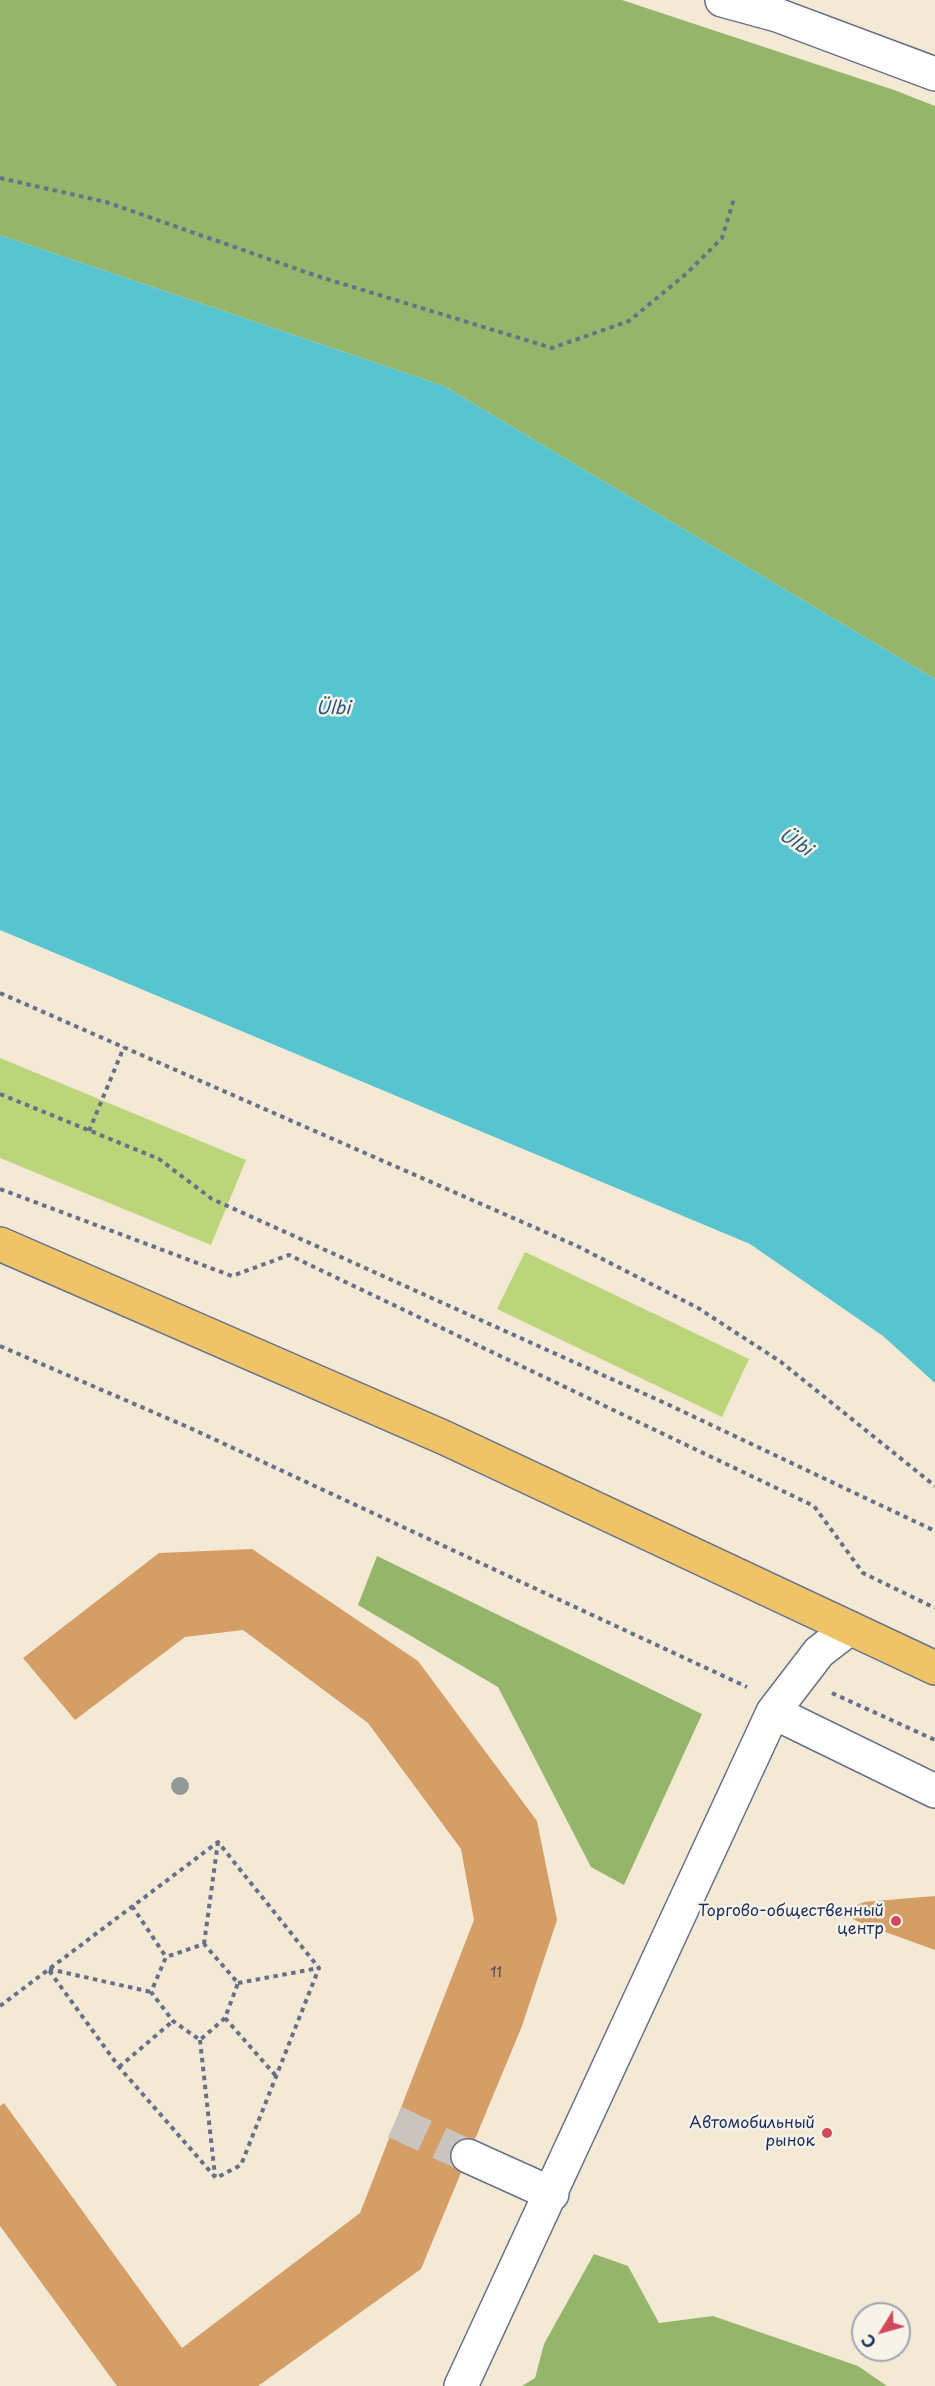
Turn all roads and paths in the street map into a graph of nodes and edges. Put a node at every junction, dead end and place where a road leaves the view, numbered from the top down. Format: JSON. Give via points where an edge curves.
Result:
{"nodes":[{"id":1,"x":722,"y":0,"type":"edge"},
{"id":2,"x":780,"y":8,"type":"edge"},
{"id":3,"x":935,"y":74,"type":"edge"},
{"id":4,"x":0,"y":178,"type":"edge"},
{"id":5,"x":734,"y":199,"type":"dead end"},
{"id":6,"x":0,"y":993,"type":"edge"},
{"id":7,"x":124,"y":1047,"type":"junction"},
{"id":8,"x":0,"y":1094,"type":"edge"},
{"id":9,"x":89,"y":1131,"type":"junction"},
{"id":10,"x":0,"y":1189,"type":"edge"},
{"id":11,"x":0,"y":1244,"type":"edge"},
{"id":12,"x":0,"y":1346,"type":"edge"},
{"id":13,"x":935,"y":1486,"type":"edge"},
{"id":14,"x":935,"y":1532,"type":"edge"},
{"id":15,"x":935,"y":1608,"type":"edge"},
{"id":16,"x":850,"y":1628,"type":"junction"},
{"id":17,"x":935,"y":1668,"type":"edge"},
{"id":18,"x":781,"y":1701,"type":"junction"},
{"id":19,"x":935,"y":1740,"type":"edge"},
{"id":20,"x":935,"y":1791,"type":"edge"},
{"id":21,"x":218,"y":1842,"type":"junction"},
{"id":22,"x":132,"y":1906,"type":"junction"},
{"id":23,"x":204,"y":1944,"type":"junction"},
{"id":24,"x":166,"y":1957,"type":"junction"},
{"id":25,"x":319,"y":1968,"type":"junction"},
{"id":26,"x":48,"y":1969,"type":"junction"},
{"id":27,"x":238,"y":1983,"type":"junction"},
{"id":28,"x":151,"y":1992,"type":"junction"},
{"id":29,"x":0,"y":2006,"type":"edge"},
{"id":30,"x":225,"y":2018,"type":"junction"},
{"id":31,"x":173,"y":2021,"type":"junction"},
{"id":32,"x":200,"y":2040,"type":"junction"},
{"id":33,"x":119,"y":2067,"type":"junction"},
{"id":34,"x":276,"y":2076,"type":"junction"},
{"id":35,"x":468,"y":2156,"type":"tunnel mouth"},
{"id":36,"x":216,"y":2178,"type":"junction"},
{"id":37,"x":552,"y":2194,"type":"junction"},
{"id":38,"x":461,"y":2386,"type":"edge"}],
"edges":[{"from":1,"to":2,"type":"street"},
{"from":2,"to":3,"type":"street"},
{"from":4,"to":5,"type":"path","via":[[106,202],[317,276],[552,348],[629,321],[722,238]]},
{"from":6,"to":7,"type":"path"},
{"from":7,"to":9,"type":"path"},
{"from":7,"to":13,"type":"path","via":[[578,1246],[698,1308],[781,1362]]},
{"from":8,"to":9,"type":"path"},
{"from":9,"to":14,"type":"path","via":[[159,1159],[212,1199],[667,1404]]},
{"from":10,"to":15,"type":"path","via":[[232,1276],[289,1256],[814,1506],[863,1573]]},
{"from":11,"to":16,"type":"main road","via":[[445,1438]]},
{"from":12,"to":18,"type":"path","via":[[190,1428]]},
{"from":16,"to":17,"type":"main road"},
{"from":16,"to":18,"type":"street","via":[[819,1652]]},
{"from":18,"to":19,"type":"path","via":[[827,1691]]},
{"from":18,"to":20,"type":"street"},
{"from":18,"to":37,"type":"street"},
{"from":21,"to":22,"type":"path"},
{"from":21,"to":23,"type":"path"},
{"from":21,"to":25,"type":"path"},
{"from":22,"to":24,"type":"path"},
{"from":22,"to":26,"type":"path"},
{"from":23,"to":24,"type":"path"},
{"from":23,"to":27,"type":"path"},
{"from":24,"to":28,"type":"path"},
{"from":25,"to":27,"type":"path"},
{"from":25,"to":34,"type":"path"},
{"from":26,"to":28,"type":"path"},
{"from":26,"to":29,"type":"path"},
{"from":26,"to":33,"type":"path"},
{"from":27,"to":30,"type":"path"},
{"from":28,"to":31,"type":"path"},
{"from":30,"to":32,"type":"path"},
{"from":30,"to":34,"type":"path"},
{"from":31,"to":32,"type":"path"},
{"from":31,"to":33,"type":"path"},
{"from":32,"to":36,"type":"path"},
{"from":33,"to":36,"type":"path"},
{"from":34,"to":36,"type":"path","via":[[241,2165]]},
{"from":35,"to":37,"type":"street"},
{"from":37,"to":38,"type":"street"}]}
